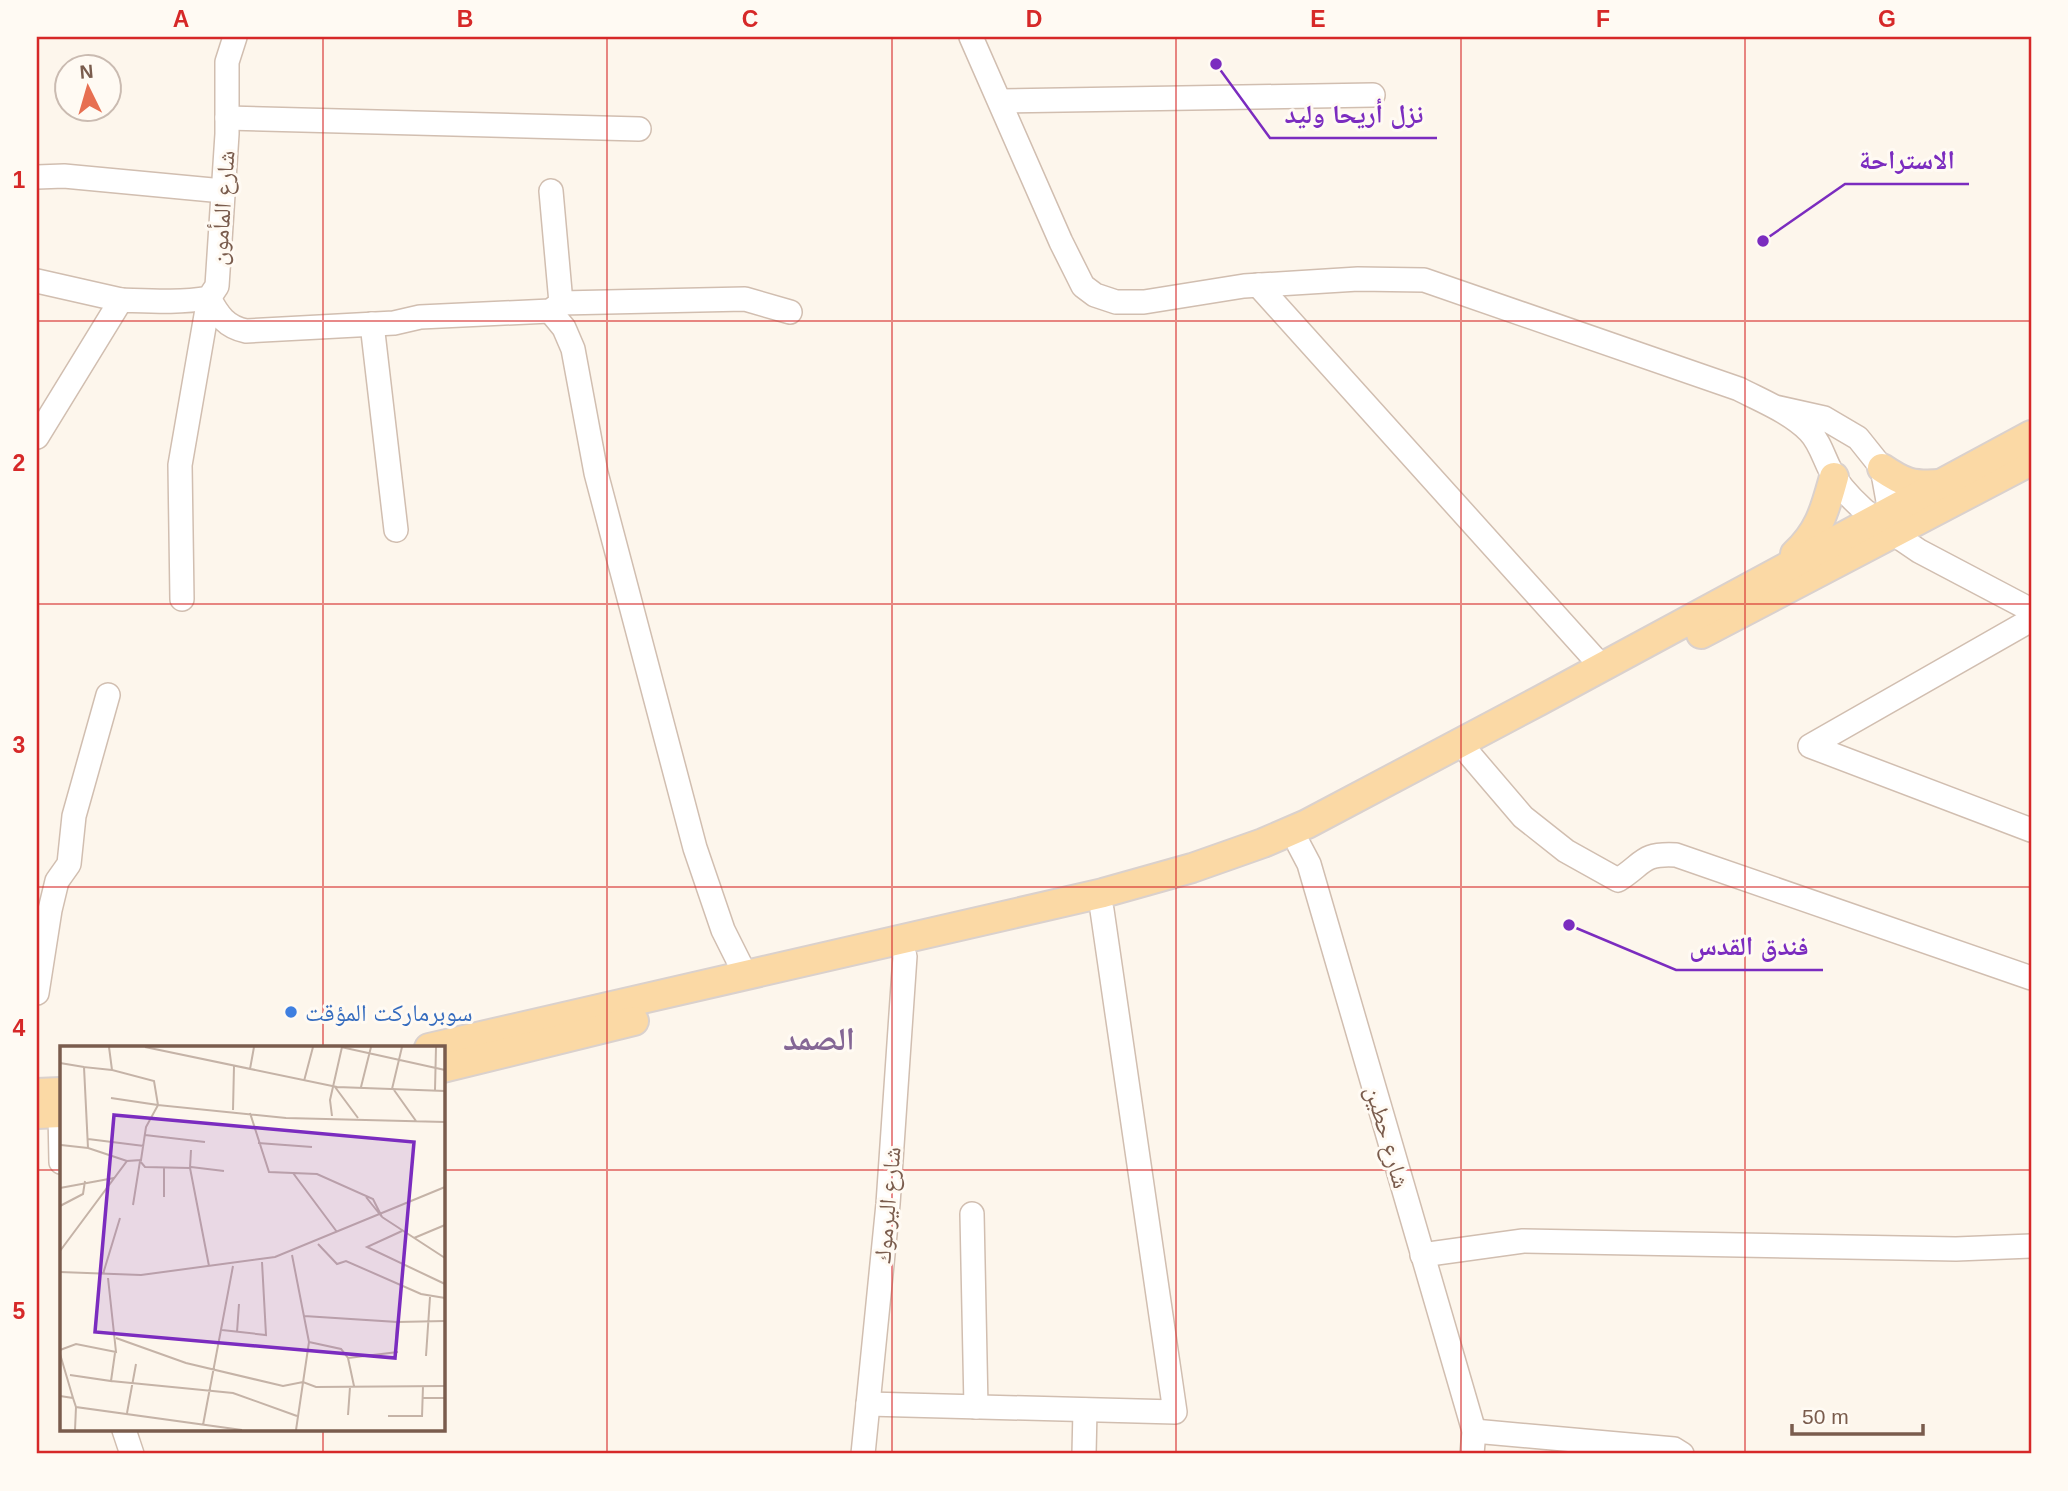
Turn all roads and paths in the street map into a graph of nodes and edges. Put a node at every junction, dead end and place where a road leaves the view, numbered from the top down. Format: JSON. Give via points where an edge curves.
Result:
{"nodes":[{"id":1,"x":235,"y":37,"type":"edge"},
{"id":2,"x":971,"y":37,"type":"edge"},
{"id":3,"x":1373,"y":95,"type":"dead end"},
{"id":4,"x":1000,"y":101,"type":"junction"},
{"id":5,"x":227,"y":118,"type":"junction"},
{"id":6,"x":639,"y":129,"type":"dead end"},
{"id":7,"x":37,"y":177,"type":"edge"},
{"id":8,"x":223,"y":191,"type":"junction"},
{"id":9,"x":551,"y":191,"type":"dead end"},
{"id":10,"x":37,"y":281,"type":"edge"},
{"id":11,"x":1258,"y":285,"type":"junction"},
{"id":12,"x":209,"y":298,"type":"junction"},
{"id":13,"x":121,"y":300,"type":"junction"},
{"id":14,"x":556,"y":307,"type":"junction"},
{"id":15,"x":790,"y":312,"type":"dead end"},
{"id":16,"x":372,"y":324,"type":"junction"},
{"id":17,"x":1775,"y":407,"type":"junction"},
{"id":18,"x":38,"y":432,"type":"edge"},
{"id":19,"x":2031,"y":435,"type":"edge"},
{"id":20,"x":2031,"y":461,"type":"edge"},
{"id":21,"x":1882,"y":468,"type":"junction"},
{"id":22,"x":1834,"y":478,"type":"junction"},
{"id":23,"x":1940,"y":484,"type":"junction"},
{"id":24,"x":1886,"y":521,"type":"junction"},
{"id":25,"x":396,"y":530,"type":"dead end"},
{"id":26,"x":1776,"y":571,"type":"junction"},
{"id":27,"x":183,"y":599,"type":"dead end"},
{"id":28,"x":2031,"y":610,"type":"edge"},
{"id":29,"x":2031,"y":620,"type":"edge"},
{"id":30,"x":1602,"y":667,"type":"junction"},
{"id":31,"x":107,"y":695,"type":"dead end"},
{"id":32,"x":1470,"y":755,"type":"junction"},
{"id":33,"x":2031,"y":830,"type":"edge"},
{"id":34,"x":1299,"y":845,"type":"junction"},
{"id":35,"x":1102,"y":910,"type":"junction"},
{"id":36,"x":905,"y":956,"type":"junction"},
{"id":37,"x":746,"y":976,"type":"junction"},
{"id":38,"x":2031,"y":978,"type":"edge"},
{"id":39,"x":37,"y":993,"type":"edge"},
{"id":40,"x":438,"y":1046,"type":"edge"},
{"id":41,"x":444,"y":1068,"type":"edge"},
{"id":42,"x":37,"y":1093,"type":"edge"},
{"id":43,"x":55,"y":1108,"type":"edge"},
{"id":44,"x":60,"y":1154,"type":"edge"},
{"id":45,"x":972,"y":1214,"type":"dead end"},
{"id":46,"x":2031,"y":1246,"type":"edge"},
{"id":47,"x":1422,"y":1255,"type":"junction"},
{"id":48,"x":868,"y":1404,"type":"junction"},
{"id":49,"x":976,"y":1407,"type":"junction"},
{"id":50,"x":1085,"y":1410,"type":"junction"},
{"id":51,"x":125,"y":1432,"type":"edge"},
{"id":52,"x":1473,"y":1443,"type":"edge"},
{"id":53,"x":132,"y":1454,"type":"edge"},
{"id":54,"x":863,"y":1454,"type":"edge"},
{"id":55,"x":1084,"y":1454,"type":"edge"},
{"id":56,"x":1682,"y":1454,"type":"edge"}],
"edges":[{"from":1,"to":5,"type":"street","name":"شارع المأمون","via":[[227,62]]},
{"from":2,"to":4,"type":"street"},
{"from":3,"to":4,"type":"street"},
{"from":4,"to":11,"type":"street","via":[[1061,242],[1083,286],[1095,295],[1116,302],[1144,302]]},
{"from":5,"to":6,"type":"street"},
{"from":5,"to":8,"type":"street","name":"شارع المأمون"},
{"from":7,"to":8,"type":"street"},
{"from":8,"to":12,"type":"street","name":"شارع المأمون","via":[[216,286]]},
{"from":9,"to":14,"type":"street"},
{"from":10,"to":13,"type":"street","name":"شارع المأمون"},
{"from":11,"to":17,"type":"street","via":[[1424,280],[1739,389]]},
{"from":11,"to":30,"type":"street"},
{"from":12,"to":13,"type":"street","name":"شارع المأمون"},
{"from":12,"to":16,"type":"street","via":[[220,317],[246,331]]},
{"from":12,"to":27,"type":"street","via":[[180,465]]},
{"from":13,"to":18,"type":"street"},
{"from":14,"to":15,"type":"street","via":[[745,299]]},
{"from":14,"to":16,"type":"street"},
{"from":14,"to":37,"type":"street","via":[[573,349],[596,473],[695,849],[723,930]]},
{"from":16,"to":25,"type":"street"},
{"from":17,"to":21,"type":"street","via":[[1824,418],[1858,438]]},
{"from":17,"to":22,"type":"street","via":[[1809,431]]},
{"from":19,"to":23,"type":"main road"},
{"from":20,"to":24,"type":"main road"},
{"from":21,"to":23,"type":"main road","via":[[1903,482]]},
{"from":21,"to":24,"type":"street"},
{"from":22,"to":24,"type":"street"},
{"from":22,"to":26,"type":"main road","via":[[1821,522]]},
{"from":23,"to":24,"type":"main road"},
{"from":24,"to":26,"type":"main road"},
{"from":24,"to":28,"type":"street","via":[[1919,551]]},
{"from":24,"to":32,"type":"main road"},
{"from":26,"to":30,"type":"main road"},
{"from":29,"to":33,"type":"street","via":[[1810,746]]},
{"from":30,"to":37,"type":"main road","via":[[1263,843],[1104,893]]},
{"from":31,"to":39,"type":"street","via":[[74,816],[69,864],[57,881],[52,900]]},
{"from":32,"to":34,"type":"main road"},
{"from":32,"to":38,"type":"street","via":[[1523,817],[1566,851],[1618,880],[1650,856],[1676,855]]},
{"from":34,"to":35,"type":"main road","via":[[1214,878]]},
{"from":34,"to":47,"type":"street","name":"شارع حطين","via":[[1309,864]]},
{"from":35,"to":36,"type":"main road"},
{"from":35,"to":50,"type":"street","via":[[1175,1412]]},
{"from":36,"to":41,"type":"main road"},
{"from":36,"to":48,"type":"street","name":"شارع اليرموك"},
{"from":37,"to":40,"type":"main road"},
{"from":42,"to":43,"type":"main road"},
{"from":43,"to":44,"type":"street"},
{"from":45,"to":49,"type":"street"},
{"from":46,"to":47,"type":"street","via":[[1956,1249],[1523,1241]]},
{"from":47,"to":52,"type":"street","name":"شارع حطين"},
{"from":48,"to":49,"type":"street"},
{"from":48,"to":54,"type":"street","name":"شارع اليرموك"},
{"from":49,"to":50,"type":"street"},
{"from":50,"to":55,"type":"street"},
{"from":51,"to":53,"type":"street"},
{"from":52,"to":56,"type":"street","name":"شارع حطين","via":[[1674,1449]]}]}
